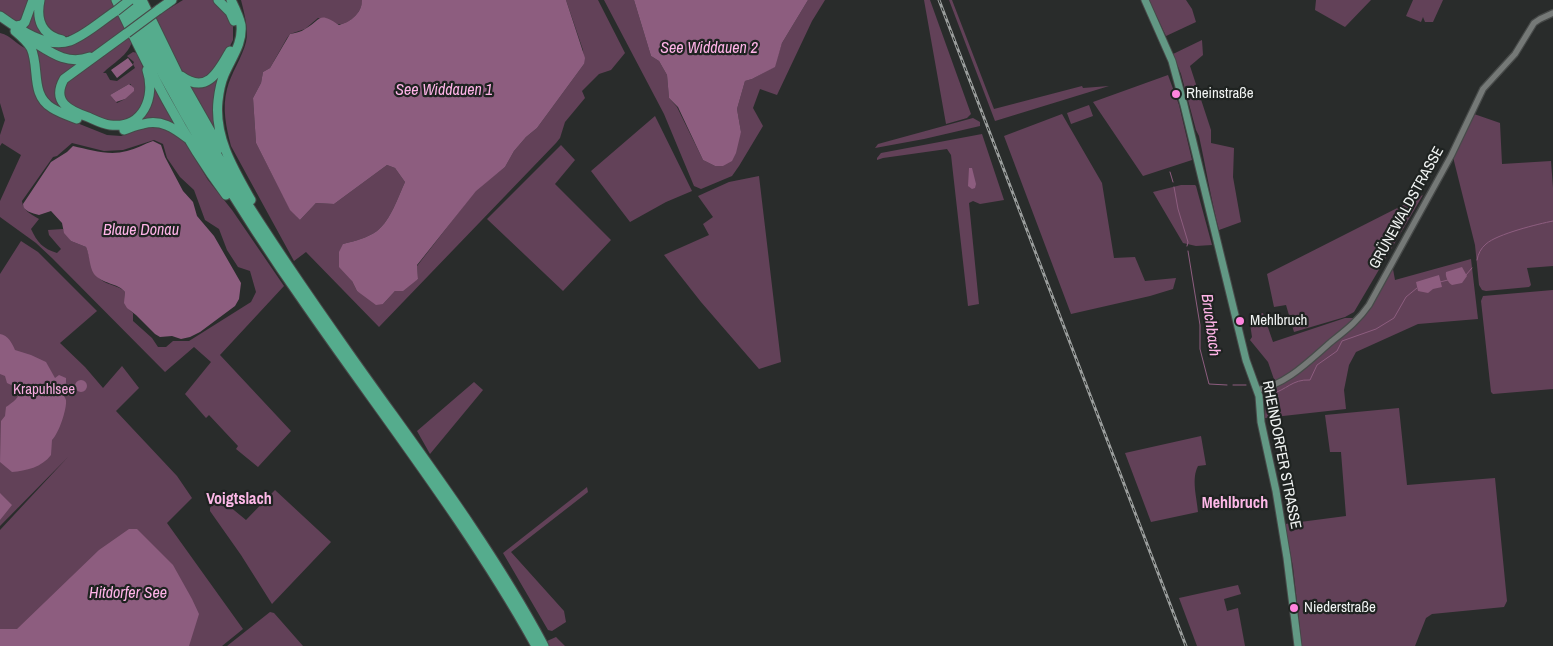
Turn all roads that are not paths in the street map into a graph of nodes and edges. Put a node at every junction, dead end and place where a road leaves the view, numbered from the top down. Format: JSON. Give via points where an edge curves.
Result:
{"nodes":[{"id":1,"x":34,"y":0,"type":"edge"},
{"id":2,"x":40,"y":0,"type":"edge"},
{"id":3,"x":116,"y":0,"type":"edge"},
{"id":4,"x":125,"y":0,"type":"edge"},
{"id":5,"x":132,"y":0,"type":"edge"},
{"id":6,"x":142,"y":0,"type":"edge"},
{"id":7,"x":173,"y":0,"type":"edge"},
{"id":8,"x":218,"y":0,"type":"edge"},
{"id":9,"x":231,"y":0,"type":"edge"},
{"id":10,"x":1143,"y":0,"type":"edge"},
{"id":11,"x":1553,"y":13,"type":"edge"},
{"id":12,"x":0,"y":16,"type":"edge"},
{"id":13,"x":0,"y":22,"type":"edge"},
{"id":14,"x":16,"y":28,"type":"junction"},
{"id":15,"x":69,"y":41,"type":"junction"},
{"id":16,"x":140,"y":51,"type":"junction"},
{"id":17,"x":97,"y":54,"type":"junction"},
{"id":18,"x":178,"y":74,"type":"junction"},
{"id":19,"x":192,"y":142,"type":"junction"},
{"id":20,"x":233,"y":167,"type":"junction"},
{"id":21,"x":287,"y":271,"type":"junction"},
{"id":22,"x":1257,"y":390,"type":"junction"},
{"id":23,"x":536,"y":646,"type":"edge"},
{"id":24,"x":544,"y":646,"type":"edge"},
{"id":25,"x":1298,"y":646,"type":"edge"}],
"edges":[{"from":1,"to":14,"type":"highway","via":[[25,22]]},
{"from":2,"to":15,"type":"highway","via":[[38,16],[44,30],[54,38]]},
{"from":3,"to":16,"type":"highway"},
{"from":4,"to":21,"type":"highway","via":[[168,87],[228,189]]},
{"from":5,"to":15,"type":"highway","bridge":true},
{"from":5,"to":21,"type":"highway","via":[[200,128]]},
{"from":6,"to":18,"type":"highway"},
{"from":7,"to":17,"type":"highway","bridge":true},
{"from":8,"to":18,"type":"highway","via":[[230,12],[234,23],[235,34],[230,51],[207,81],[200,84]]},
{"from":9,"to":20,"type":"highway","via":[[238,14],[241,32],[238,48],[220,89],[218,120]]},
{"from":10,"to":22,"type":"main road","name":"RHEINDORFER STRASSE","via":[[1167,48],[1191,131],[1243,347]]},
{"from":11,"to":22,"type":"street","name":"GRÜNEWALDSTRASSE","via":[[1534,23],[1515,54],[1483,89],[1451,156],[1361,317],[1295,372],[1268,388]]},
{"from":12,"to":14,"type":"highway"},
{"from":13,"to":14,"type":"highway"},
{"from":14,"to":15,"type":"highway","via":[[55,44]]},
{"from":14,"to":17,"type":"highway","via":[[60,58],[77,60]]},
{"from":14,"to":19,"type":"highway","via":[[31,48],[39,93],[51,108],[108,130],[161,123]]},
{"from":16,"to":17,"type":"highway","via":[[150,79],[149,98],[136,118],[118,125],[102,123],[74,112],[61,101],[60,88],[64,80]]},
{"from":16,"to":19,"type":"highway"},
{"from":18,"to":20,"type":"highway"},
{"from":19,"to":21,"type":"highway","via":[[262,247]]},
{"from":20,"to":21,"type":"highway"},
{"from":21,"to":23,"type":"highway","via":[[456,517]]},
{"from":21,"to":24,"type":"highway","via":[[465,517]]},
{"from":22,"to":25,"type":"main road","name":"RHEINDORFER STRASSE","via":[[1276,491]]}]}
